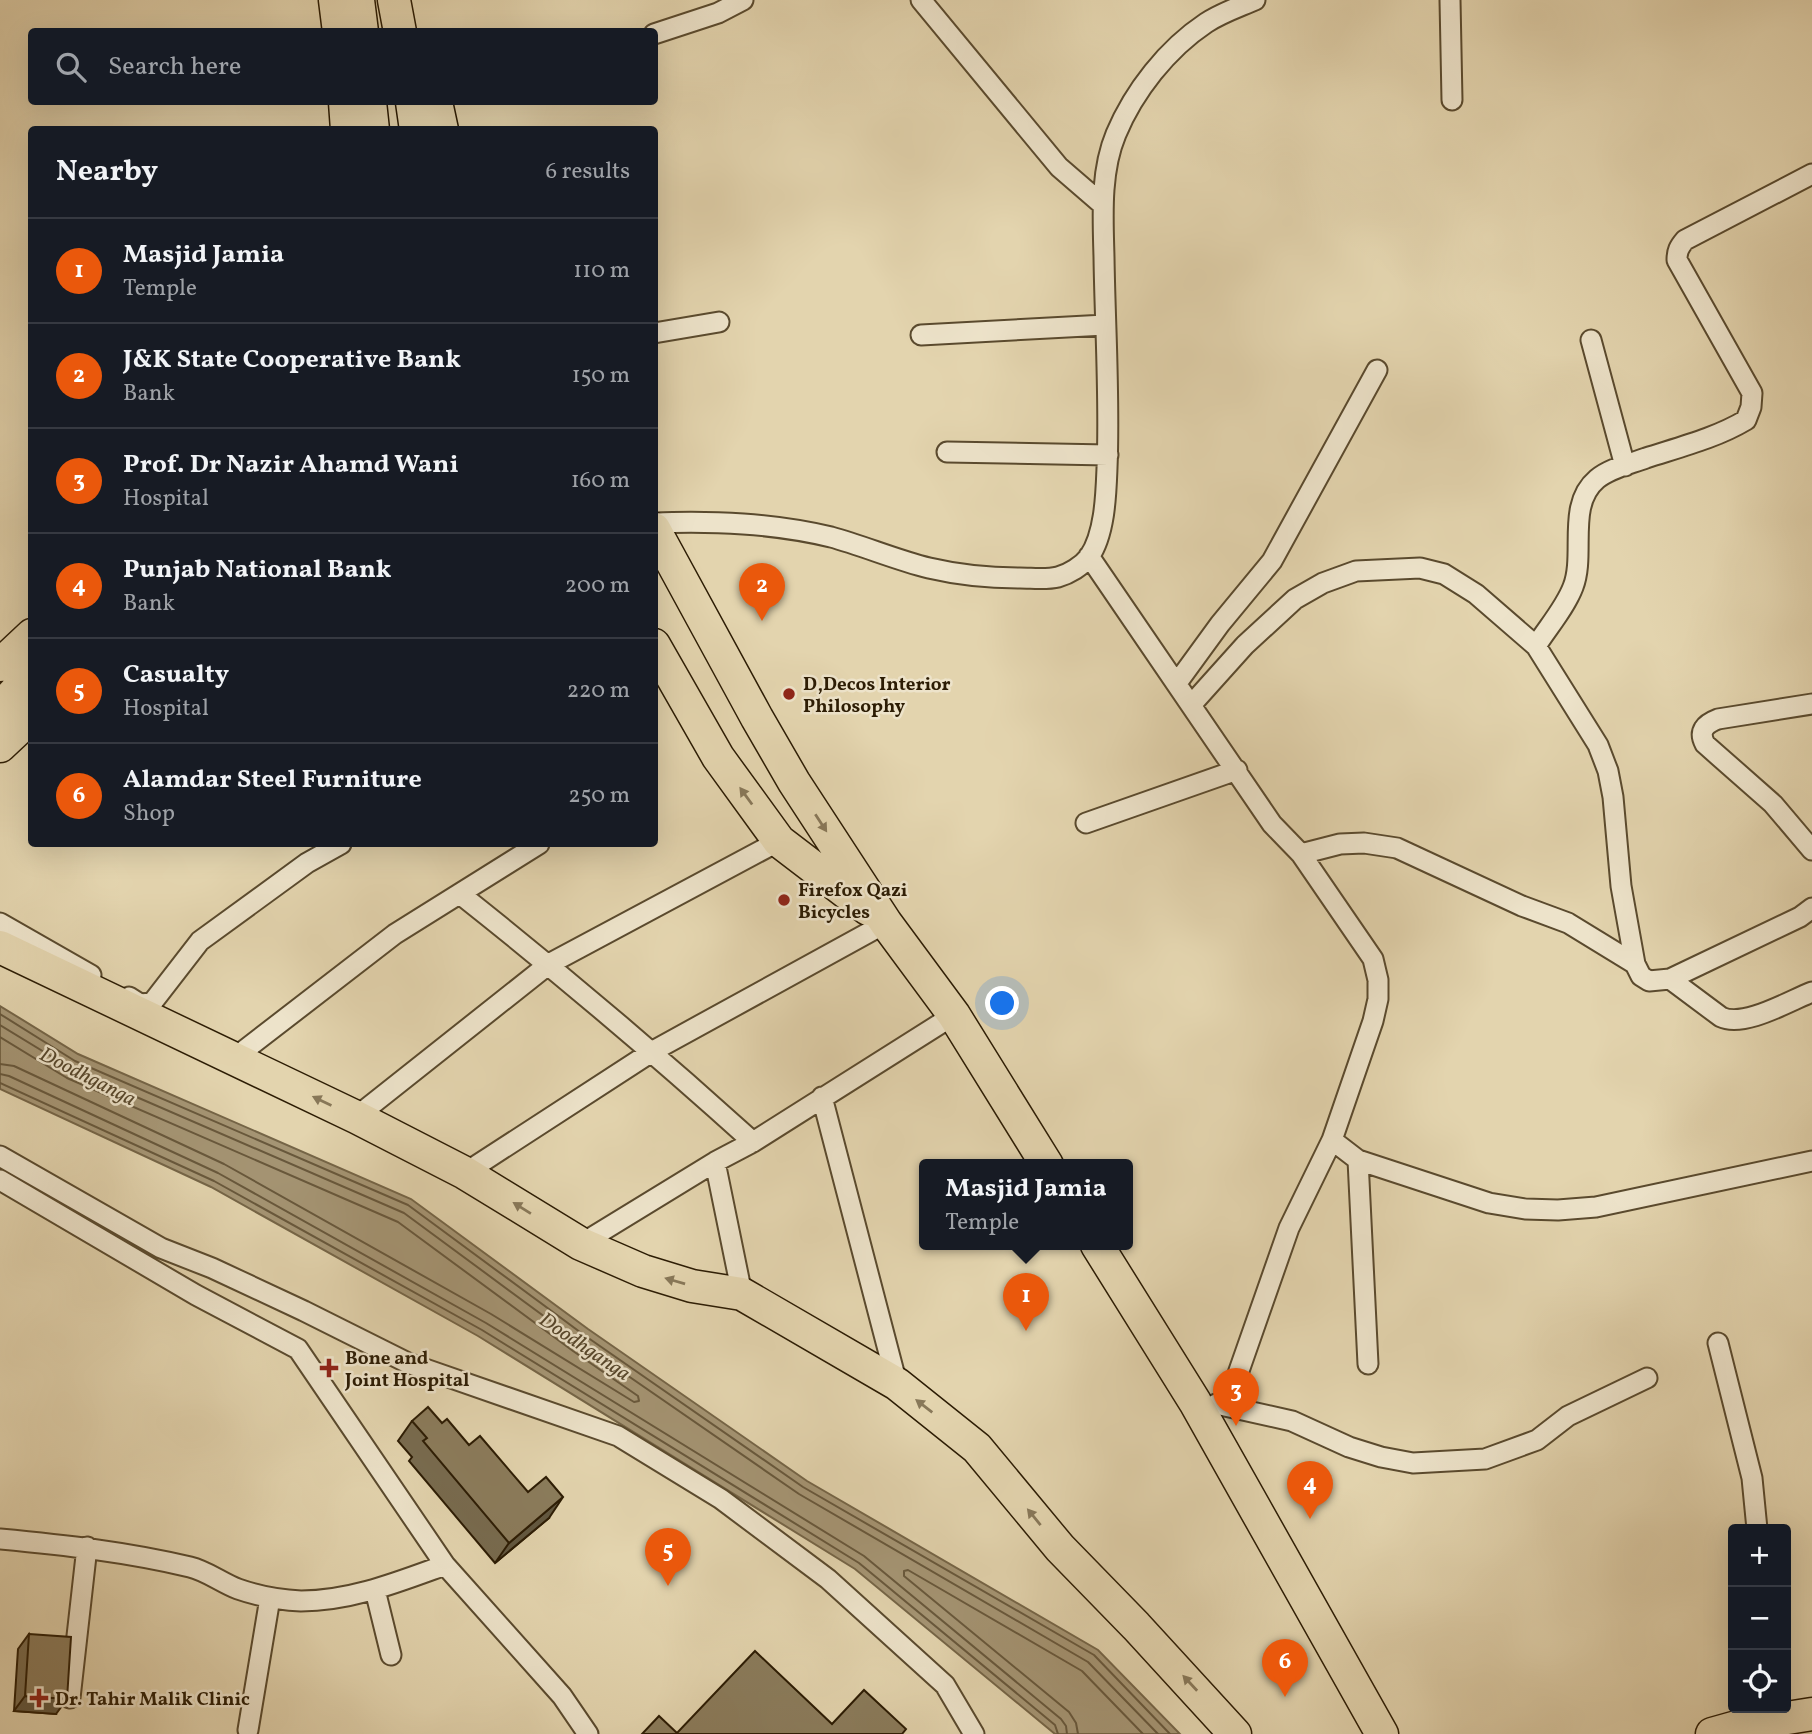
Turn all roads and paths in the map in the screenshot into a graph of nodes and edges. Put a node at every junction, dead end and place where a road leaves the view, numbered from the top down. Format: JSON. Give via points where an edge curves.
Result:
{"nodes":[{"id":1,"x":335,"y":0,"type":"edge"},
{"id":2,"x":358,"y":0,"type":"edge"},
{"id":3,"x":394,"y":0,"type":"edge"},
{"id":4,"x":417,"y":0,"type":"edge"},
{"id":5,"x":743,"y":0,"type":"edge"},
{"id":6,"x":921,"y":0,"type":"edge"},
{"id":7,"x":1255,"y":0,"type":"edge"},
{"id":8,"x":1450,"y":0,"type":"edge"},
{"id":9,"x":338,"y":28,"type":"edge"},
{"id":10,"x":362,"y":28,"type":"edge"},
{"id":11,"x":399,"y":28,"type":"edge"},
{"id":12,"x":421,"y":28,"type":"edge"},
{"id":13,"x":658,"y":33,"type":"edge"},
{"id":14,"x":1452,"y":100,"type":"dead end"},
{"id":15,"x":345,"y":105,"type":"edge"},
{"id":16,"x":370,"y":105,"type":"edge"},
{"id":17,"x":412,"y":105,"type":"edge"},
{"id":18,"x":437,"y":105,"type":"edge"},
{"id":19,"x":347,"y":126,"type":"edge"},
{"id":20,"x":373,"y":126,"type":"edge"},
{"id":21,"x":415,"y":126,"type":"edge"},
{"id":22,"x":441,"y":126,"type":"edge"},
{"id":23,"x":1812,"y":174,"type":"edge"},
{"id":24,"x":1103,"y":205,"type":"junction"},
{"id":25,"x":719,"y":322,"type":"dead end"},
{"id":26,"x":1105,"y":325,"type":"junction"},
{"id":27,"x":658,"y":332,"type":"edge"},
{"id":28,"x":921,"y":335,"type":"dead end"},
{"id":29,"x":1591,"y":340,"type":"dead end"},
{"id":30,"x":1377,"y":370,"type":"dead end"},
{"id":31,"x":947,"y":452,"type":"dead end"},
{"id":32,"x":1108,"y":455,"type":"junction"},
{"id":33,"x":1625,"y":466,"type":"junction"},
{"id":34,"x":658,"y":523,"type":"edge"},
{"id":35,"x":658,"y":536,"type":"edge"},
{"id":36,"x":1089,"y":556,"type":"junction"},
{"id":37,"x":658,"y":568,"type":"edge"},
{"id":38,"x":1536,"y":646,"type":"junction"},
{"id":39,"x":28,"y":651,"type":"edge"},
{"id":40,"x":658,"y":652,"type":"edge"},
{"id":41,"x":22,"y":675,"type":"edge"},
{"id":42,"x":1177,"y":683,"type":"junction"},
{"id":43,"x":1192,"y":704,"type":"junction"},
{"id":44,"x":1812,"y":704,"type":"edge"},
{"id":45,"x":0,"y":708,"type":"edge"},
{"id":46,"x":28,"y":720,"type":"edge"},
{"id":47,"x":0,"y":746,"type":"edge"},
{"id":48,"x":1237,"y":770,"type":"junction"},
{"id":49,"x":794,"y":782,"type":"junction"},
{"id":50,"x":1086,"y":822,"type":"dead end"},
{"id":51,"x":779,"y":841,"type":"junction"},
{"id":52,"x":336,"y":847,"type":"edge"},
{"id":53,"x":535,"y":847,"type":"edge"},
{"id":54,"x":1812,"y":850,"type":"edge"},
{"id":55,"x":1301,"y":854,"type":"junction"},
{"id":56,"x":460,"y":894,"type":"junction"},
{"id":57,"x":1812,"y":908,"type":"edge"},
{"id":58,"x":0,"y":923,"type":"edge"},
{"id":59,"x":886,"y":923,"type":"junction"},
{"id":60,"x":0,"y":947,"type":"edge"},
{"id":61,"x":549,"y":964,"type":"junction"},
{"id":62,"x":1635,"y":964,"type":"junction"},
{"id":63,"x":1670,"y":979,"type":"junction"},
{"id":64,"x":1812,"y":992,"type":"edge"},
{"id":65,"x":954,"y":1015,"type":"junction"},
{"id":66,"x":653,"y":1051,"type":"junction"},
{"id":67,"x":233,"y":1059,"type":"junction"},
{"id":68,"x":822,"y":1097,"type":"junction"},
{"id":69,"x":356,"y":1118,"type":"junction"},
{"id":70,"x":1332,"y":1140,"type":"junction"},
{"id":71,"x":753,"y":1142,"type":"junction"},
{"id":72,"x":0,"y":1156,"type":"edge"},
{"id":73,"x":1043,"y":1159,"type":"edge"},
{"id":74,"x":1358,"y":1160,"type":"junction"},
{"id":75,"x":1812,"y":1161,"type":"edge"},
{"id":76,"x":715,"y":1162,"type":"junction"},
{"id":77,"x":465,"y":1173,"type":"junction"},
{"id":78,"x":0,"y":1180,"type":"edge"},
{"id":79,"x":581,"y":1244,"type":"junction"},
{"id":80,"x":1100,"y":1250,"type":"edge"},
{"id":81,"x":742,"y":1294,"type":"junction"},
{"id":82,"x":1718,"y":1343,"type":"dead end"},
{"id":83,"x":1368,"y":1364,"type":"dead end"},
{"id":84,"x":1647,"y":1378,"type":"dead end"},
{"id":85,"x":897,"y":1384,"type":"junction"},
{"id":86,"x":1195,"y":1402,"type":"junction"},
{"id":87,"x":1227,"y":1405,"type":"junction"},
{"id":88,"x":1757,"y":1524,"type":"edge"},
{"id":89,"x":0,"y":1539,"type":"edge"},
{"id":90,"x":87,"y":1547,"type":"junction"},
{"id":91,"x":445,"y":1565,"type":"junction"},
{"id":92,"x":375,"y":1590,"type":"junction"},
{"id":93,"x":270,"y":1598,"type":"junction"},
{"id":94,"x":391,"y":1655,"type":"dead end"},
{"id":95,"x":70,"y":1698,"type":"edge"},
{"id":96,"x":1744,"y":1717,"type":"edge"},
{"id":97,"x":1809,"y":1721,"type":"edge"},
{"id":98,"x":248,"y":1730,"type":"dead end"},
{"id":99,"x":588,"y":1734,"type":"edge"},
{"id":100,"x":974,"y":1734,"type":"edge"},
{"id":101,"x":1235,"y":1734,"type":"edge"},
{"id":102,"x":1382,"y":1734,"type":"edge"},
{"id":103,"x":1712,"y":1734,"type":"edge"}],
"edges":[{"from":1,"to":9,"type":"main road"},
{"from":2,"to":10,"type":"main road"},
{"from":3,"to":11,"type":"main road"},
{"from":4,"to":12,"type":"main road"},
{"from":5,"to":13,"type":"street"},
{"from":6,"to":24,"type":"street","via":[[1059,167]]},
{"from":7,"to":24,"type":"street","via":[[1208,22],[1174,48],[1151,76],[1115,136]]},
{"from":8,"to":14,"type":"street"},
{"from":15,"to":19,"type":"main road"},
{"from":16,"to":20,"type":"main road"},
{"from":17,"to":21,"type":"main road"},
{"from":18,"to":22,"type":"main road"},
{"from":23,"to":33,"type":"street","via":[[1685,240],[1677,251],[1677,260],[1752,393],[1746,419],[1717,435]]},
{"from":24,"to":26,"type":"street"},
{"from":25,"to":27,"type":"street"},
{"from":26,"to":28,"type":"street"},
{"from":26,"to":32,"type":"street"},
{"from":29,"to":33,"type":"street"},
{"from":30,"to":42,"type":"street","via":[[1272,561]]},
{"from":31,"to":32,"type":"street"},
{"from":32,"to":36,"type":"street","via":[[1103,517]]},
{"from":33,"to":38,"type":"street","via":[[1595,481],[1583,499],[1574,586]]},
{"from":34,"to":36,"type":"street","via":[[731,522],[803,532],[967,576],[1056,578]]},
{"from":35,"to":49,"type":"main road"},
{"from":36,"to":42,"type":"street"},
{"from":37,"to":49,"type":"main road","via":[[769,767]]},
{"from":38,"to":43,"type":"street","via":[[1476,594],[1444,574],[1420,568],[1356,571],[1295,599]]},
{"from":38,"to":62,"type":"street","via":[[1598,746],[1608,771]]},
{"from":39,"to":41,"type":"main road"},
{"from":51,"to":40,"type":"main road","one_way":true,"via":[[718,757]]},
{"from":41,"to":45,"type":"main road"},
{"from":42,"to":43,"type":"street"},
{"from":43,"to":48,"type":"street"},
{"from":44,"to":54,"type":"street","via":[[1718,719],[1708,723],[1702,738],[1773,804]]},
{"from":46,"to":47,"type":"main road"},
{"from":48,"to":50,"type":"street"},
{"from":48,"to":55,"type":"street","via":[[1272,824]]},
{"from":49,"to":59,"type":"main road","one_way":true},
{"from":51,"to":59,"type":"main road"},
{"from":51,"to":61,"type":"street"},
{"from":52,"to":58,"type":"street","via":[[200,941],[147,1005]]},
{"from":53,"to":56,"type":"street"},
{"from":55,"to":62,"type":"street","via":[[1340,844],[1397,848],[1521,906],[1569,923]]},
{"from":55,"to":70,"type":"street","via":[[1373,959],[1378,980],[1373,1021]]},
{"from":56,"to":61,"type":"street"},
{"from":56,"to":67,"type":"street","via":[[394,934]]},
{"from":57,"to":63,"type":"street"},
{"from":59,"to":65,"type":"main road"},
{"from":59,"to":66,"type":"street"},
{"from":60,"to":67,"type":"main road"},
{"from":61,"to":66,"type":"street"},
{"from":61,"to":69,"type":"street"},
{"from":62,"to":63,"type":"street","via":[[1649,981]]},
{"from":63,"to":64,"type":"street","via":[[1731,1021]]},
{"from":65,"to":68,"type":"street"},
{"from":65,"to":73,"type":"main road"},
{"from":66,"to":71,"type":"street"},
{"from":66,"to":77,"type":"street"},
{"from":69,"to":67,"type":"main road","one_way":true},
{"from":68,"to":71,"type":"street"},
{"from":68,"to":85,"type":"street"},
{"from":69,"to":77,"type":"main road"},
{"from":70,"to":74,"type":"street"},
{"from":70,"to":87,"type":"street","via":[[1289,1228]]},
{"from":71,"to":76,"type":"street"},
{"from":72,"to":100,"type":"street","via":[[161,1248],[270,1294],[408,1363],[618,1436],[721,1499],[828,1579],[945,1685]]},
{"from":74,"to":75,"type":"street","via":[[1489,1203],[1558,1210],[1596,1207]]},
{"from":74,"to":83,"type":"street"},
{"from":76,"to":79,"type":"street"},
{"from":76,"to":81,"type":"street"},
{"from":79,"to":77,"type":"main road","one_way":true},
{"from":78,"to":91,"type":"street","via":[[298,1349]]},
{"from":81,"to":79,"type":"main road","one_way":true,"via":[[692,1286],[643,1271]]},
{"from":80,"to":86,"type":"main road"},
{"from":81,"to":85,"type":"main road"},
{"from":82,"to":88,"type":"street","via":[[1752,1478]]},
{"from":84,"to":87,"type":"street","via":[[1568,1416],[1537,1440],[1485,1459],[1413,1463],[1381,1457],[1292,1421]]},
{"from":101,"to":85,"type":"main road","one_way":true,"via":[[1060,1548],[977,1448]]},
{"from":86,"to":87,"type":"street"},
{"from":86,"to":102,"type":"main road"},
{"from":89,"to":90,"type":"street"},
{"from":90,"to":93,"type":"street","via":[[193,1568]]},
{"from":90,"to":95,"type":"street"},
{"from":91,"to":92,"type":"street"},
{"from":91,"to":99,"type":"street","via":[[562,1696]]},
{"from":92,"to":93,"type":"street","via":[[332,1600]]},
{"from":92,"to":94,"type":"street"},
{"from":93,"to":98,"type":"street"},
{"from":96,"to":97,"type":"main road"},
{"from":96,"to":103,"type":"main road"}]}
